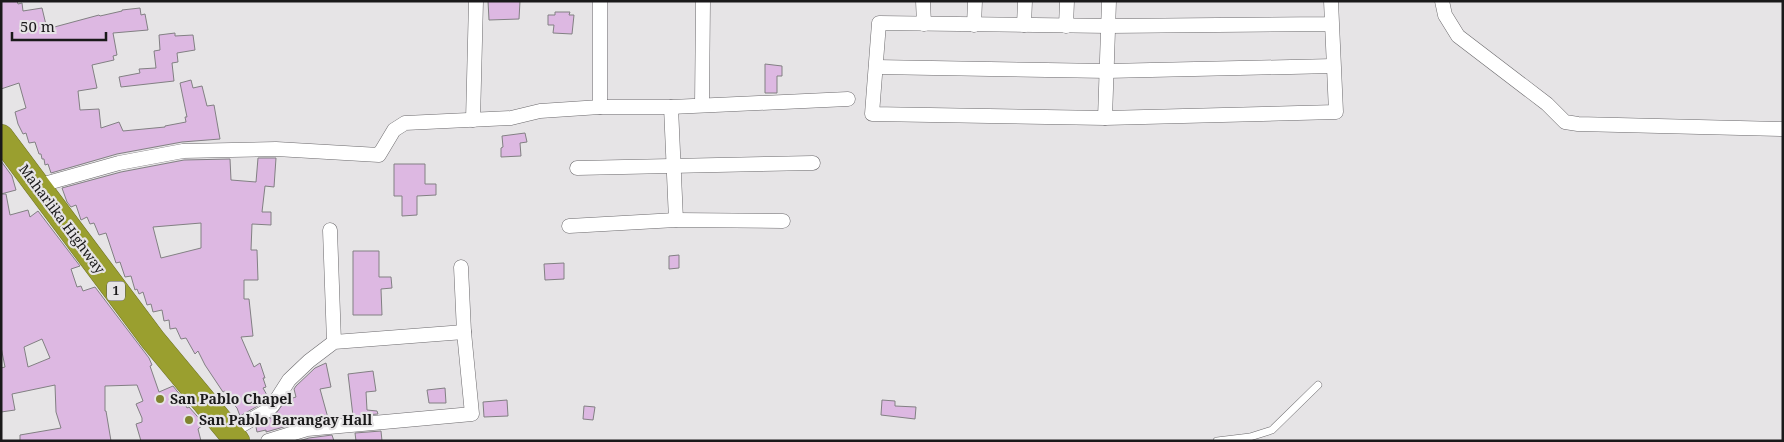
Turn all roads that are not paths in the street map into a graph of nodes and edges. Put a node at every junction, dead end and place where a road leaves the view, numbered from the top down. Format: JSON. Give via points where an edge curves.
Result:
{"nodes":[{"id":1,"x":476,"y":1,"type":"edge"},
{"id":2,"x":600,"y":1,"type":"edge"},
{"id":3,"x":703,"y":1,"type":"edge"},
{"id":4,"x":923,"y":1,"type":"edge"},
{"id":5,"x":975,"y":1,"type":"edge"},
{"id":6,"x":1025,"y":1,"type":"edge"},
{"id":7,"x":1067,"y":1,"type":"edge"},
{"id":8,"x":1109,"y":1,"type":"edge"},
{"id":9,"x":1330,"y":1,"type":"edge"},
{"id":10,"x":1442,"y":1,"type":"edge"},
{"id":11,"x":924,"y":24,"type":"junction"},
{"id":12,"x":1332,"y":24,"type":"junction"},
{"id":13,"x":974,"y":25,"type":"junction"},
{"id":14,"x":1024,"y":25,"type":"junction"},
{"id":15,"x":1066,"y":26,"type":"junction"},
{"id":16,"x":1109,"y":26,"type":"junction"},
{"id":17,"x":1333,"y":66,"type":"junction"},
{"id":18,"x":876,"y":67,"type":"junction"},
{"id":19,"x":1107,"y":70,"type":"junction"},
{"id":20,"x":848,"y":99,"type":"dead end"},
{"id":21,"x":702,"y":105,"type":"junction"},
{"id":22,"x":600,"y":107,"type":"junction"},
{"id":23,"x":671,"y":107,"type":"junction"},
{"id":24,"x":1105,"y":118,"type":"junction"},
{"id":25,"x":473,"y":120,"type":"junction"},
{"id":26,"x":1783,"y":129,"type":"edge"},
{"id":27,"x":1,"y":137,"type":"edge"},
{"id":28,"x":813,"y":163,"type":"dead end"},
{"id":29,"x":674,"y":167,"type":"junction"},
{"id":30,"x":577,"y":168,"type":"dead end"},
{"id":31,"x":37,"y":186,"type":"junction"},
{"id":32,"x":676,"y":220,"type":"junction"},
{"id":33,"x":782,"y":221,"type":"dead end"},
{"id":34,"x":569,"y":226,"type":"dead end"},
{"id":35,"x":330,"y":230,"type":"dead end"},
{"id":36,"x":461,"y":267,"type":"dead end"},
{"id":37,"x":464,"y":332,"type":"junction"},
{"id":38,"x":334,"y":342,"type":"junction"},
{"id":39,"x":1318,"y":385,"type":"dead end"},
{"id":40,"x":234,"y":437,"type":"edge"},
{"id":41,"x":268,"y":441,"type":"edge"},
{"id":42,"x":1217,"y":441,"type":"edge"}],
"edges":[{"from":1,"to":25,"type":"street"},
{"from":2,"to":22,"type":"street"},
{"from":3,"to":21,"type":"street"},
{"from":4,"to":11,"type":"street"},
{"from":5,"to":13,"type":"street"},
{"from":6,"to":14,"type":"street"},
{"from":7,"to":15,"type":"street"},
{"from":8,"to":16,"type":"street"},
{"from":9,"to":12,"type":"street"},
{"from":10,"to":26,"type":"street","via":[[1445,15],[1458,36],[1547,104],[1565,122]]},
{"from":11,"to":13,"type":"street"},
{"from":11,"to":18,"type":"street","via":[[879,23]]},
{"from":12,"to":16,"type":"street"},
{"from":12,"to":17,"type":"street"},
{"from":13,"to":14,"type":"street"},
{"from":14,"to":15,"type":"street"},
{"from":15,"to":16,"type":"street"},
{"from":16,"to":19,"type":"street"},
{"from":17,"to":19,"type":"street"},
{"from":17,"to":24,"type":"street","via":[[1336,112]]},
{"from":18,"to":19,"type":"street"},
{"from":18,"to":24,"type":"street","via":[[872,114]]},
{"from":19,"to":24,"type":"street"},
{"from":20,"to":21,"type":"street"},
{"from":21,"to":23,"type":"street"},
{"from":22,"to":23,"type":"street"},
{"from":22,"to":25,"type":"street"},
{"from":23,"to":29,"type":"street"},
{"from":25,"to":31,"type":"street","via":[[406,123],[394,130],[379,155],[276,149],[183,152],[119,163]]},
{"from":27,"to":31,"type":"highway","name":"Maharlika Highway","number":"1"},
{"from":28,"to":29,"type":"street"},
{"from":29,"to":30,"type":"street"},
{"from":29,"to":32,"type":"street"},
{"from":31,"to":40,"type":"highway","name":"Maharlika Highway","number":"1","via":[[153,340]]},
{"from":32,"to":33,"type":"street"},
{"from":32,"to":34,"type":"street"},
{"from":35,"to":38,"type":"street"},
{"from":36,"to":37,"type":"street"},
{"from":37,"to":38,"type":"street"},
{"from":37,"to":41,"type":"street","via":[[472,414],[307,429]]},
{"from":38,"to":40,"type":"street","via":[[289,380],[268,410]]},
{"from":39,"to":42,"type":"lane","via":[[1272,430],[1250,437]]}]}
